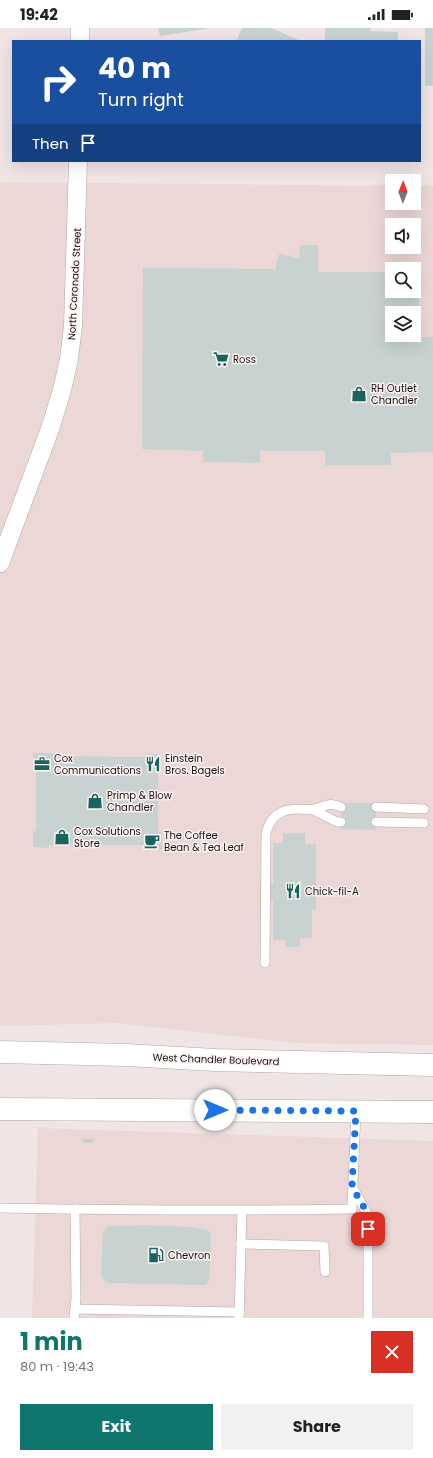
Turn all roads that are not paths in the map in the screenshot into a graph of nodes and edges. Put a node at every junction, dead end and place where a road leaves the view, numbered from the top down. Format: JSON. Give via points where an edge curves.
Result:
{"nodes":[{"id":1,"x":80,"y":28,"type":"edge"},
{"id":2,"x":80,"y":40,"type":"edge"},
{"id":3,"x":78,"y":162,"type":"edge"},
{"id":4,"x":0,"y":562,"type":"edge"},
{"id":5,"x":341,"y":807,"type":"dead end"},
{"id":6,"x":376,"y":807,"type":"dead end"},
{"id":7,"x":424,"y":809,"type":"dead end"},
{"id":8,"x":313,"y":810,"type":"junction"},
{"id":9,"x":341,"y":822,"type":"dead end"},
{"id":10,"x":376,"y":822,"type":"dead end"},
{"id":11,"x":424,"y":822,"type":"dead end"},
{"id":12,"x":265,"y":963,"type":"dead end"},
{"id":13,"x":0,"y":1052,"type":"edge"},
{"id":14,"x":433,"y":1064,"type":"edge"},
{"id":15,"x":0,"y":1109,"type":"edge"},
{"id":16,"x":356,"y":1111,"type":"junction"},
{"id":17,"x":433,"y":1112,"type":"edge"},
{"id":18,"x":352,"y":1187,"type":"junction"},
{"id":19,"x":0,"y":1208,"type":"edge"},
{"id":20,"x":74,"y":1209,"type":"junction"},
{"id":21,"x":242,"y":1210,"type":"junction"},
{"id":22,"x":241,"y":1244,"type":"junction"},
{"id":23,"x":324,"y":1272,"type":"dead end"},
{"id":24,"x":74,"y":1314,"type":"edge"},
{"id":25,"x":240,"y":1315,"type":"edge"},
{"id":26,"x":368,"y":1318,"type":"edge"}],
"edges":[{"from":1,"to":2,"type":"street"},
{"from":3,"to":4,"type":"street","name":"North Coronado Street","via":[[73,326],[69,359],[50,429]]},
{"from":5,"to":8,"type":"lane","via":[[327,804]]},
{"from":6,"to":7,"type":"lane"},
{"from":8,"to":9,"type":"lane"},
{"from":8,"to":12,"type":"lane","via":[[289,809],[279,813],[269,822],[266,833]]},
{"from":10,"to":11,"type":"lane"},
{"from":13,"to":14,"type":"main road","name":"West Chandler Boulevard","via":[[215,1060]]},
{"from":15,"to":16,"type":"main road"},
{"from":16,"to":17,"type":"main road"},
{"from":16,"to":18,"type":"lane"},
{"from":18,"to":21,"type":"lane","via":[[352,1208]]},
{"from":18,"to":26,"type":"lane","via":[[368,1214]]},
{"from":19,"to":20,"type":"lane"},
{"from":20,"to":21,"type":"lane"},
{"from":20,"to":24,"type":"lane"},
{"from":21,"to":22,"type":"lane"},
{"from":22,"to":23,"type":"lane","via":[[324,1246]]},
{"from":22,"to":25,"type":"lane"},
{"from":24,"to":25,"type":"lane"}]}
